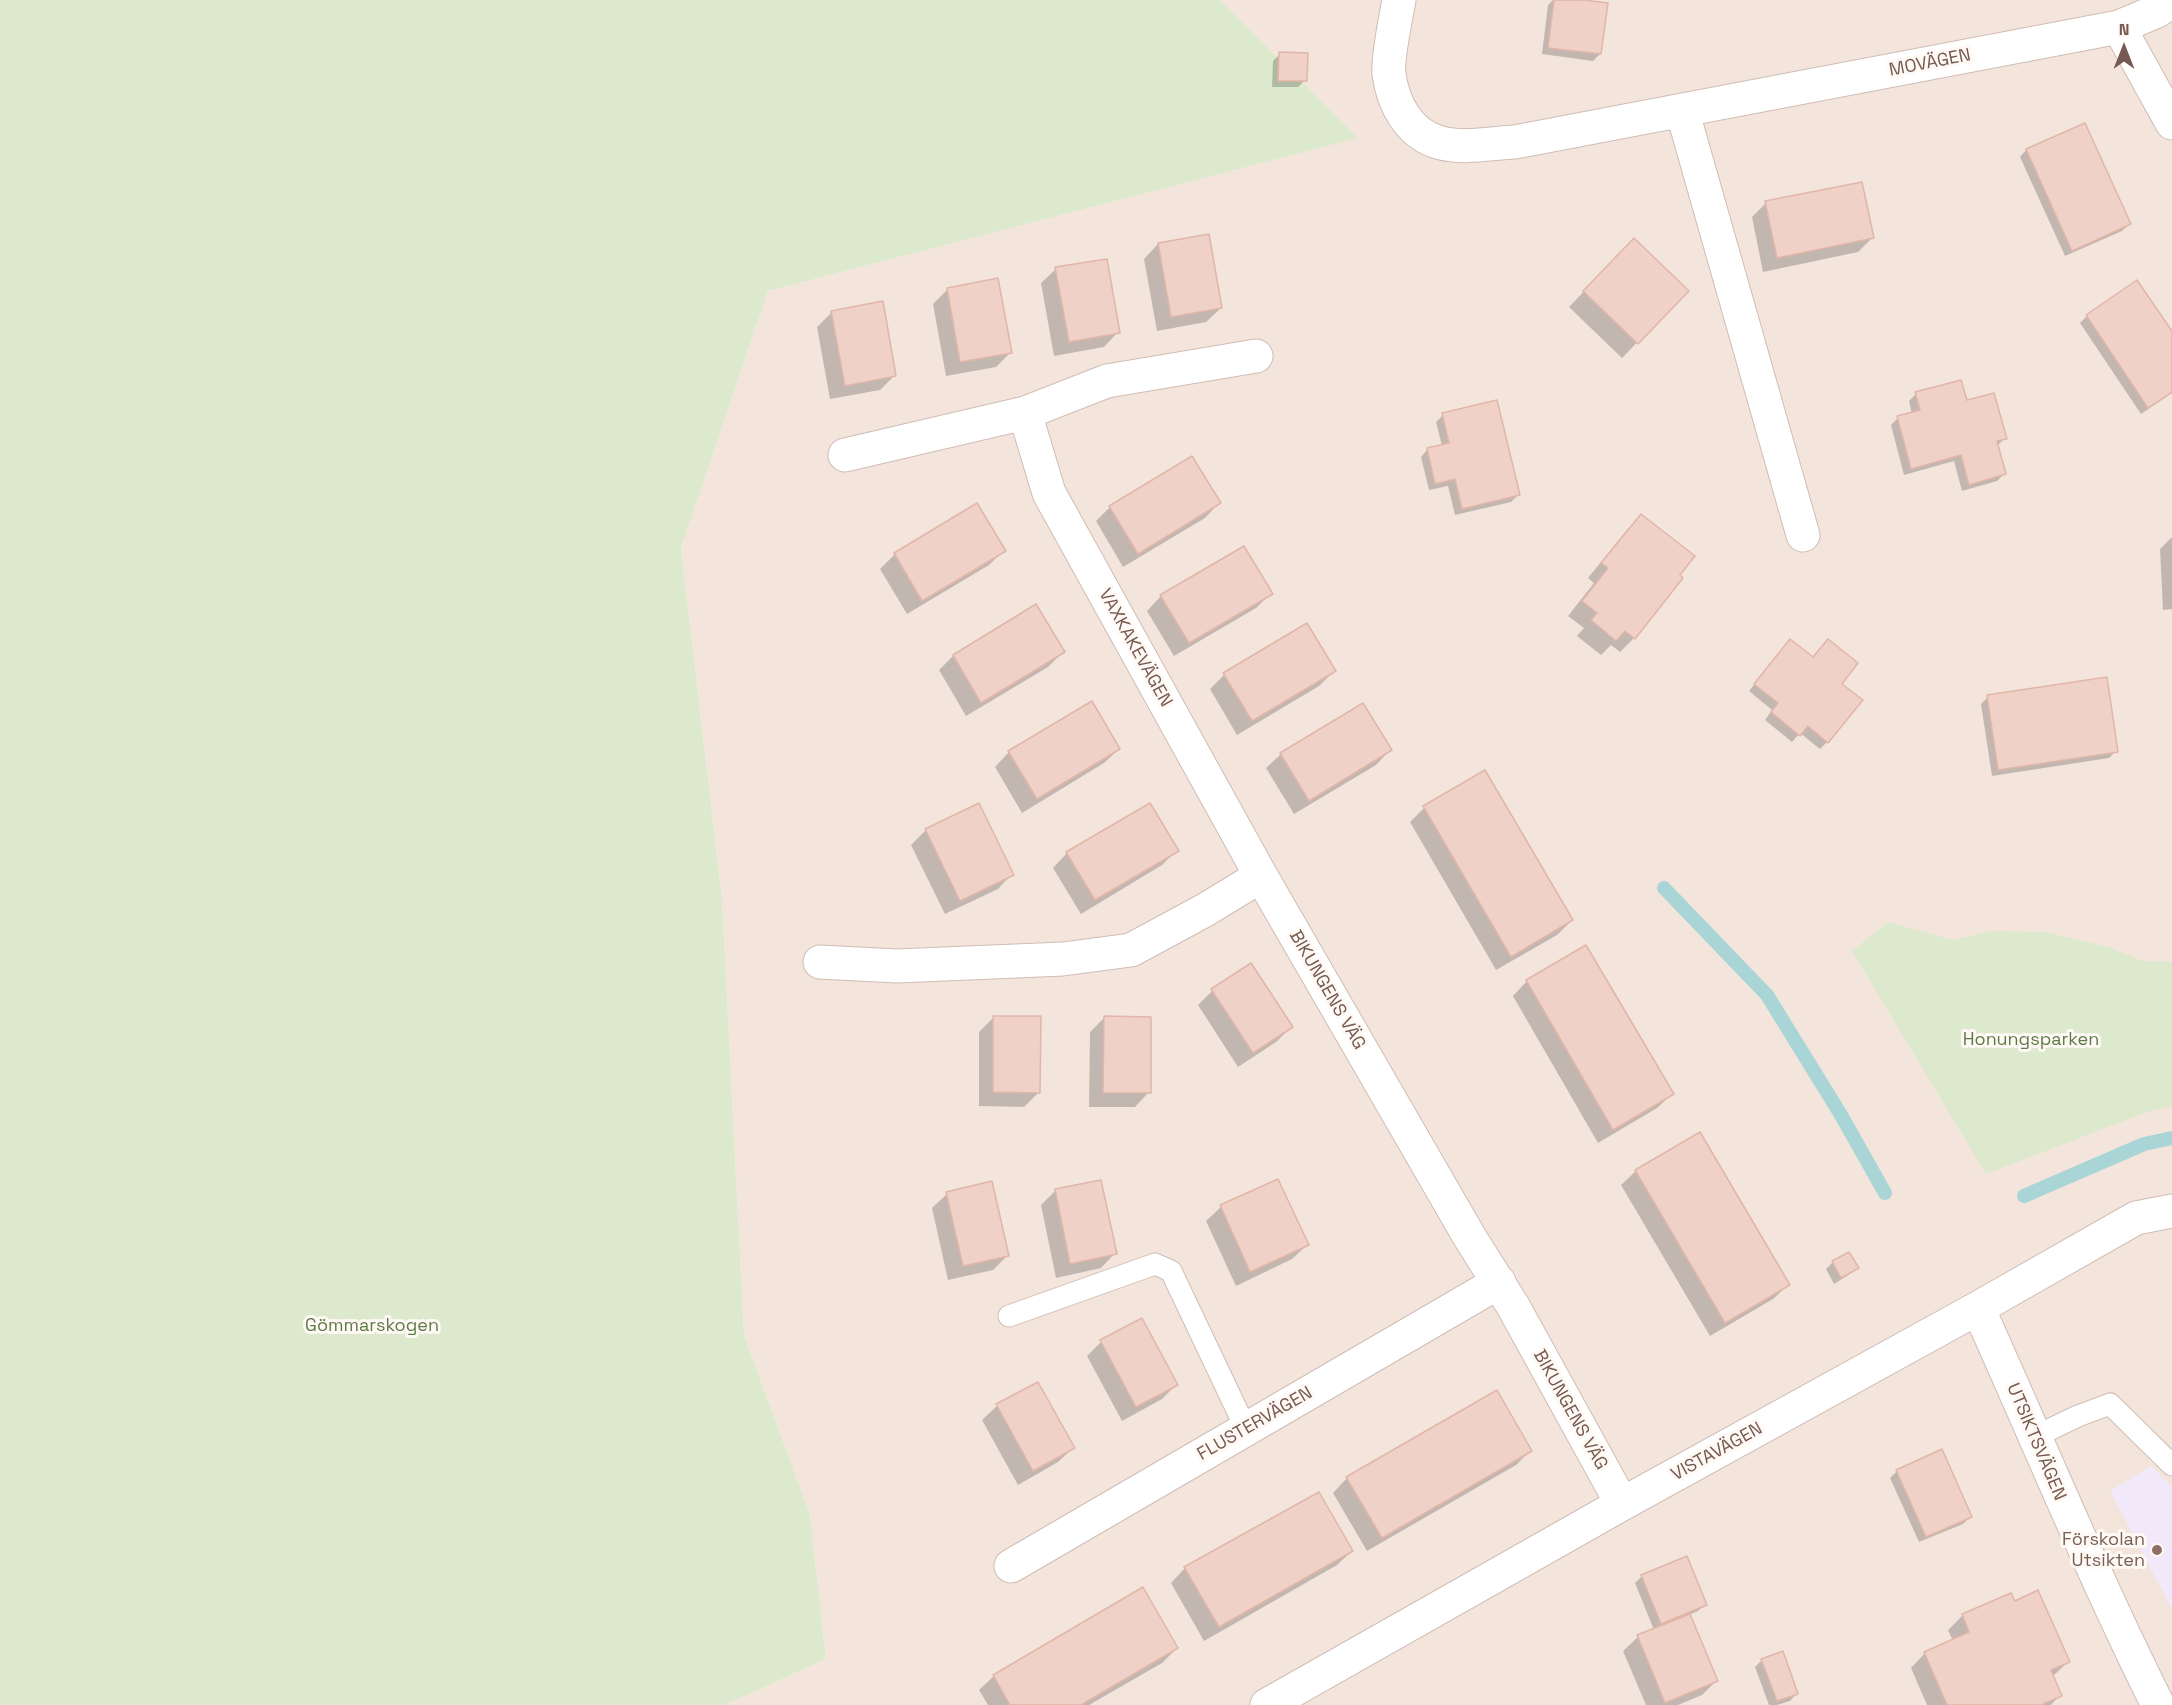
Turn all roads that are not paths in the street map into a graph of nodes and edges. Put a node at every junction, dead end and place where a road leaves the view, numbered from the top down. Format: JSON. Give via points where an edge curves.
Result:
{"nodes":[{"id":1,"x":1399,"y":0,"type":"edge"},
{"id":2,"x":2172,"y":1,"type":"edge"},
{"id":3,"x":2119,"y":27,"type":"junction"},
{"id":4,"x":1682,"y":110,"type":"junction"},
{"id":5,"x":2172,"y":123,"type":"edge"},
{"id":6,"x":1256,"y":356,"type":"dead end"},
{"id":7,"x":1026,"y":413,"type":"junction"},
{"id":8,"x":845,"y":455,"type":"dead end"},
{"id":9,"x":1803,"y":535,"type":"dead end"},
{"id":10,"x":1261,"y":876,"type":"junction"},
{"id":11,"x":820,"y":962,"type":"dead end"},
{"id":12,"x":2172,"y":1211,"type":"edge"},
{"id":13,"x":1498,"y":1282,"type":"junction"},
{"id":14,"x":1978,"y":1308,"type":"junction"},
{"id":15,"x":1009,"y":1316,"type":"dead end"},
{"id":16,"x":1246,"y":1429,"type":"junction"},
{"id":17,"x":2034,"y":1437,"type":"junction"},
{"id":18,"x":2172,"y":1465,"type":"edge"},
{"id":19,"x":1622,"y":1504,"type":"junction"},
{"id":20,"x":1011,"y":1566,"type":"dead end"},
{"id":21,"x":1267,"y":1705,"type":"edge"},
{"id":22,"x":2158,"y":1705,"type":"edge"}],
"edges":[{"from":1,"to":4,"type":"street","name":"MOVÄGEN","via":[[1388,72],[1398,108],[1418,134],[1441,143],[1515,142]]},
{"from":2,"to":3,"type":"street","name":"MOVÄGEN"},
{"from":3,"to":4,"type":"street","name":"MOVÄGEN"},
{"from":3,"to":5,"type":"street"},
{"from":4,"to":9,"type":"street"},
{"from":6,"to":7,"type":"street","via":[[1107,381]]},
{"from":7,"to":8,"type":"street"},
{"from":7,"to":10,"type":"street","name":"VAXKAKEVÄGEN","via":[[1049,493]]},
{"from":10,"to":11,"type":"street","via":[[1131,950],[1063,959],[897,966]]},
{"from":10,"to":13,"type":"street","name":"BIKUNGENS VÄG"},
{"from":12,"to":14,"type":"street","name":"VISTAVÄGEN","via":[[2136,1218]]},
{"from":13,"to":16,"type":"street","name":"FLUSTERVÄGEN"},
{"from":13,"to":19,"type":"street","name":"BIKUNGENS VÄG"},
{"from":14,"to":17,"type":"street","name":"UTSIKTSVÄGEN"},
{"from":14,"to":19,"type":"street","name":"VISTAVÄGEN"},
{"from":15,"to":16,"type":"lane","via":[[1155,1264],[1171,1271]]},
{"from":16,"to":20,"type":"street","name":"FLUSTERVÄGEN"},
{"from":17,"to":18,"type":"lane","via":[[2110,1404]]},
{"from":17,"to":22,"type":"street","name":"UTSIKTSVÄGEN"},
{"from":19,"to":21,"type":"street","name":"VISTAVÄGEN"}]}
